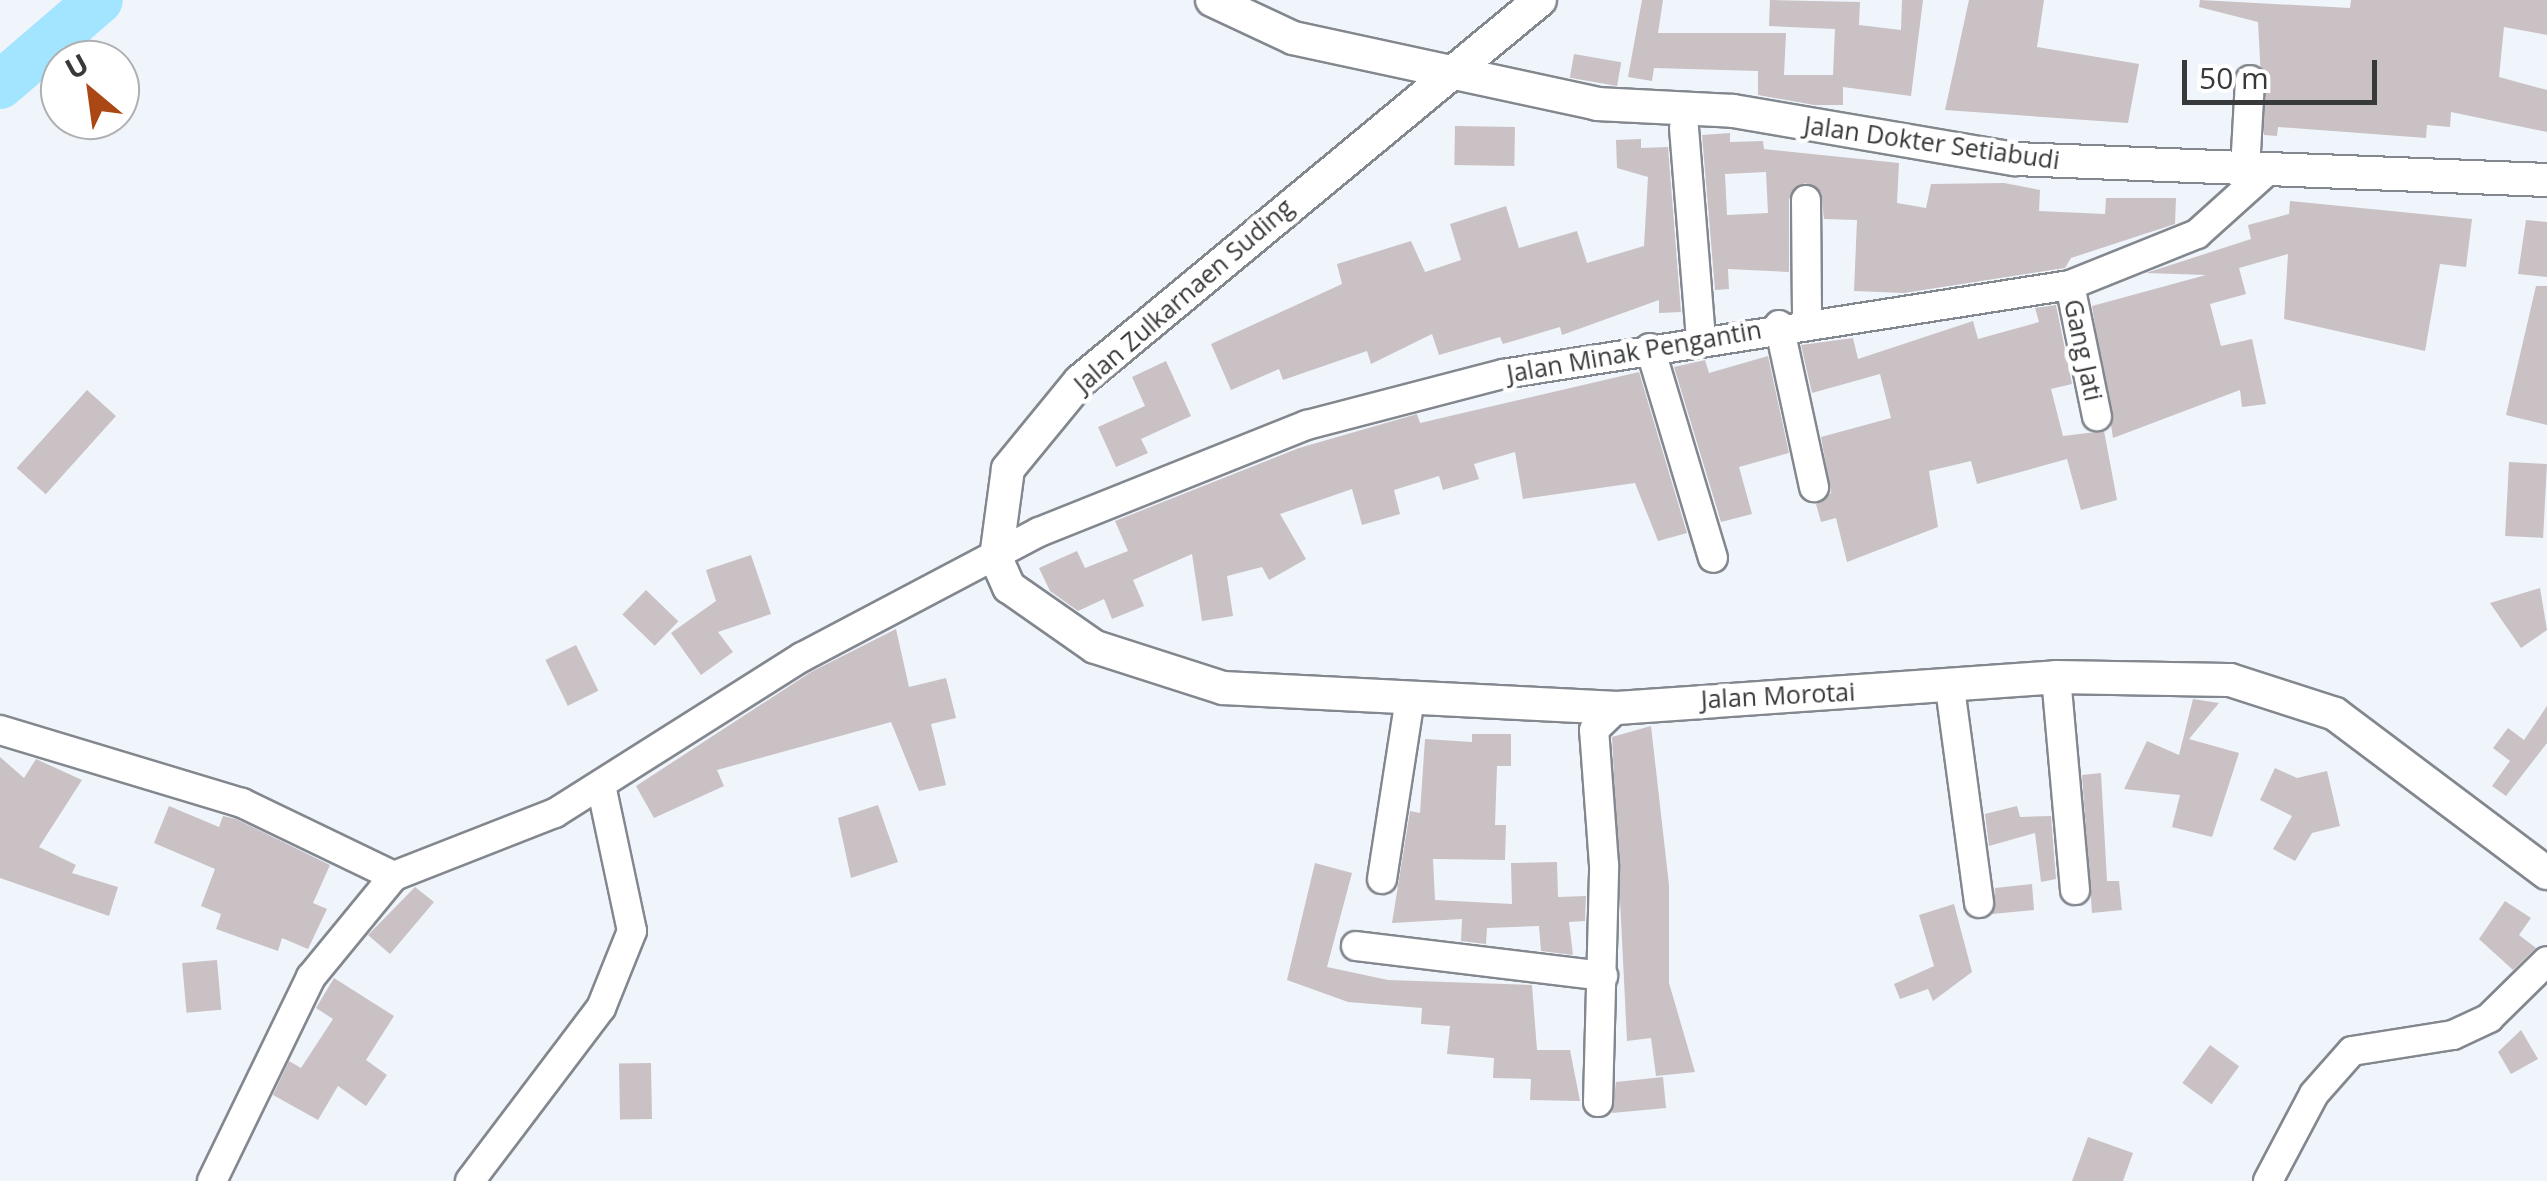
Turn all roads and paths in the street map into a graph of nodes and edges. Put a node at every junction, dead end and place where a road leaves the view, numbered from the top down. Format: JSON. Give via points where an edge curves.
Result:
{"nodes":[{"id":1,"x":1212,"y":0,"type":"edge"},
{"id":2,"x":1540,"y":0,"type":"edge"},
{"id":3,"x":1440,"y":76,"type":"junction"},
{"id":4,"x":2250,"y":80,"type":"dead end"},
{"id":5,"x":1684,"y":128,"type":"dead end"},
{"id":6,"x":2256,"y":171,"type":"junction"},
{"id":7,"x":2547,"y":180,"type":"edge"},
{"id":8,"x":1806,"y":200,"type":"dead end"},
{"id":9,"x":2070,"y":285,"type":"junction"},
{"id":10,"x":1793,"y":323,"type":"junction"},
{"id":11,"x":1702,"y":338,"type":"junction"},
{"id":12,"x":1650,"y":348,"type":"junction"},
{"id":13,"x":2097,"y":416,"type":"dead end"},
{"id":14,"x":1814,"y":487,"type":"dead end"},
{"id":15,"x":996,"y":558,"type":"junction"},
{"id":16,"x":1713,"y":558,"type":"dead end"},
{"id":17,"x":2056,"y":677,"type":"junction"},
{"id":18,"x":1950,"y":688,"type":"junction"},
{"id":19,"x":1410,"y":698,"type":"junction"},
{"id":20,"x":1617,"y":708,"type":"junction"},
{"id":21,"x":0,"y":730,"type":"edge"},
{"id":22,"x":601,"y":785,"type":"junction"},
{"id":23,"x":2547,"y":873,"type":"edge"},
{"id":24,"x":394,"y":876,"type":"junction"},
{"id":25,"x":1382,"y":878,"type":"dead end"},
{"id":26,"x":2075,"y":890,"type":"dead end"},
{"id":27,"x":1979,"y":904,"type":"dead end"},
{"id":28,"x":1356,"y":946,"type":"dead end"},
{"id":29,"x":2547,"y":961,"type":"edge"},
{"id":30,"x":1603,"y":976,"type":"junction"},
{"id":31,"x":1598,"y":1102,"type":"dead end"},
{"id":32,"x":212,"y":1181,"type":"edge"},
{"id":33,"x":470,"y":1181,"type":"edge"},
{"id":34,"x":2268,"y":1181,"type":"edge"}],
"edges":[{"from":1,"to":3,"type":"street","name":"Jalan Dokter Setiabudi","via":[[1293,38]]},
{"from":2,"to":3,"type":"street","name":"Jalan Zulkarnaen Suding"},
{"from":3,"to":6,"type":"street","name":"Jalan Dokter Setiabudi","via":[[2015,159]]},
{"from":3,"to":15,"type":"street","name":"Jalan Zulkarnaen Suding","via":[[1080,381],[1008,469]]},
{"from":4,"to":6,"type":"street"},
{"from":5,"to":11,"type":"street"},
{"from":6,"to":7,"type":"street","name":"Jalan Dokter Setiabudi"},
{"from":6,"to":9,"type":"street","name":"Jalan Minak Pengantin","via":[[2198,234]]},
{"from":8,"to":10,"type":"street"},
{"from":9,"to":10,"type":"street","name":"Jalan Minak Pengantin"},
{"from":9,"to":13,"type":"street","name":"Gang Jati"},
{"from":10,"to":11,"type":"street","name":"Jalan Minak Pengantin"},
{"from":10,"to":14,"type":"street"},
{"from":11,"to":12,"type":"street","name":"Jalan Minak Pengantin"},
{"from":12,"to":15,"type":"street","name":"Jalan Minak Pengantin","via":[[1503,374],[1307,425]]},
{"from":12,"to":16,"type":"street"},
{"from":15,"to":19,"type":"street","name":"Jalan Morotai","via":[[1010,587],[1095,647],[1146,669],[1223,688]]},
{"from":15,"to":22,"type":"street","name":"Jalan Minak Pengantin","via":[[802,657]]},
{"from":17,"to":18,"type":"street","name":"Jalan Morotai"},
{"from":17,"to":23,"type":"street","name":"Jalan Morotai","via":[[2230,680],[2335,714]]},
{"from":17,"to":26,"type":"street"},
{"from":18,"to":20,"type":"street","name":"Jalan Morotai"},
{"from":18,"to":27,"type":"street"},
{"from":19,"to":20,"type":"street","name":"Jalan Morotai"},
{"from":19,"to":25,"type":"street"},
{"from":20,"to":30,"type":"street","via":[[1594,730]]},
{"from":21,"to":24,"type":"street","via":[[242,802]]},
{"from":22,"to":24,"type":"street","name":"Jalan Minak Pengantin","via":[[517,830]]},
{"from":22,"to":33,"type":"street","via":[[632,931],[601,1008]]},
{"from":24,"to":32,"type":"street","via":[[311,977]]},
{"from":28,"to":30,"type":"street"},
{"from":29,"to":34,"type":"street","via":[[2489,1018],[2453,1035],[2352,1051],[2314,1094]]},
{"from":30,"to":31,"type":"street"}]}
